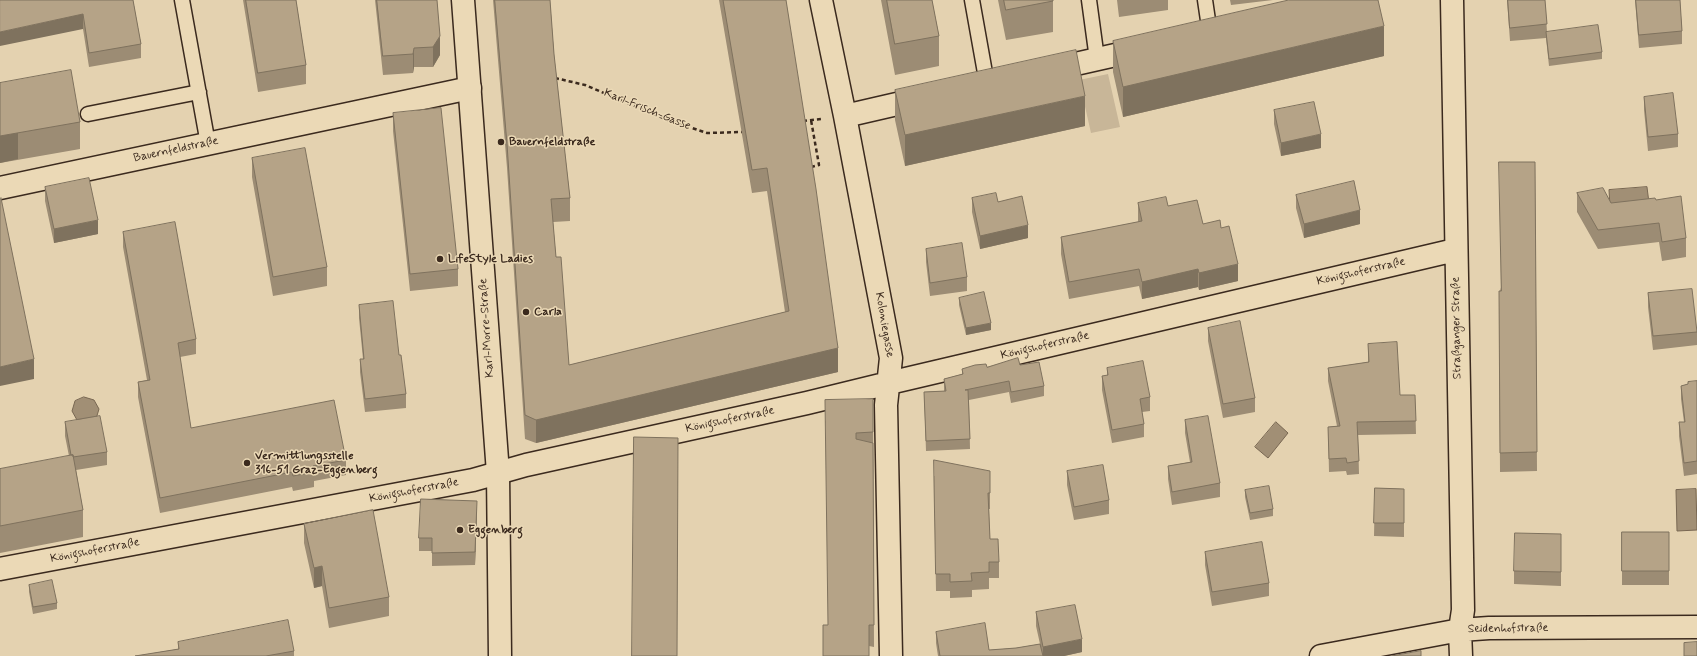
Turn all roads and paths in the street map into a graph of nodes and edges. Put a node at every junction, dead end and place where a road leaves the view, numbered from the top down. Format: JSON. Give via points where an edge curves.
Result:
{"nodes":[{"id":1,"x":182,"y":0,"type":"edge"},
{"id":2,"x":463,"y":0,"type":"edge"},
{"id":3,"x":821,"y":0,"type":"edge"},
{"id":4,"x":972,"y":0,"type":"edge"},
{"id":5,"x":1089,"y":0,"type":"edge"},
{"id":6,"x":1205,"y":0,"type":"edge"},
{"id":7,"x":1452,"y":0,"type":"edge"},
{"id":8,"x":1232,"y":29,"type":"edge"},
{"id":9,"x":1210,"y":34,"type":"junction"},
{"id":10,"x":1187,"y":39,"type":"edge"},
{"id":11,"x":1165,"y":44,"type":"edge"},
{"id":12,"x":1097,"y":59,"type":"junction"},
{"id":13,"x":1031,"y":74,"type":"edge"},
{"id":14,"x":554,"y":78,"type":"edge"},
{"id":15,"x":1009,"y":79,"type":"edge"},
{"id":16,"x":979,"y":86,"type":"joint"},
{"id":17,"x":470,"y":88,"type":"junction"},
{"id":18,"x":199,"y":92,"type":"junction"},
{"id":19,"x":940,"y":94,"type":"edge"},
{"id":20,"x":88,"y":114,"type":"dead end"},
{"id":21,"x":845,"y":116,"type":"junction"},
{"id":22,"x":811,"y":120,"type":"dead end"},
{"id":23,"x":742,"y":132,"type":"edge"},
{"id":24,"x":208,"y":144,"type":"junction"},
{"id":25,"x":809,"y":167,"type":"edge"},
{"id":26,"x":0,"y":188,"type":"edge"},
{"id":27,"x":1455,"y":250,"type":"junction"},
{"id":28,"x":888,"y":383,"type":"junction"},
{"id":29,"x":498,"y":473,"type":"junction"},
{"id":30,"x":0,"y":568,"type":"edge"},
{"id":31,"x":1697,"y":627,"type":"edge"},
{"id":32,"x":1460,"y":630,"type":"junction"},
{"id":33,"x":500,"y":656,"type":"edge"},
{"id":34,"x":891,"y":656,"type":"edge"},
{"id":35,"x":1321,"y":656,"type":"edge"},
{"id":36,"x":1460,"y":656,"type":"edge"}],
"edges":[{"from":1,"to":18,"type":"lane"},
{"from":2,"to":17,"type":"street","name":"Karl-Morre-Straße"},
{"from":3,"to":21,"type":"street","name":"Koloniegasse"},
{"from":4,"to":16,"type":"lane"},
{"from":5,"to":12,"type":"lane"},
{"from":6,"to":9,"type":"lane"},
{"from":7,"to":27,"type":"street","name":"Straßganger Straße"},
{"from":8,"to":9,"type":"street"},
{"from":9,"to":10,"type":"street"},
{"from":11,"to":12,"type":"street"},
{"from":12,"to":13,"type":"street"},
{"from":14,"to":23,"type":"path","name":"Karl-Frisch-Gasse","via":[[585,85],[668,120],[707,133]]},
{"from":15,"to":16,"type":"street"},
{"from":17,"to":24,"type":"street","name":"Bauernfeldstraße"},
{"from":17,"to":29,"type":"street","name":"Karl-Morre-Straße"},
{"from":18,"to":20,"type":"lane"},
{"from":18,"to":24,"type":"lane"},
{"from":19,"to":21,"type":"street"},
{"from":21,"to":28,"type":"street","name":"Koloniegasse","via":[[891,358]]},
{"from":22,"to":25,"type":"path","via":[[819,165]]},
{"from":24,"to":26,"type":"street","name":"Bauernfeldstraße"},
{"from":27,"to":28,"type":"street","name":"Königshoferstraße"},
{"from":27,"to":32,"type":"street","name":"Straßganger Straße","via":[[1464,610]]},
{"from":28,"to":29,"type":"street","name":"Königshoferstraße"},
{"from":28,"to":34,"type":"street","name":"Koloniegasse","via":[[886,405]]},
{"from":29,"to":30,"type":"street","name":"Königshoferstraße","via":[[473,480]]},
{"from":29,"to":33,"type":"street","name":"Karl-Morre-Straße"},
{"from":31,"to":32,"type":"street","name":"Seidenhofstraße"},
{"from":32,"to":35,"type":"street","name":"Seidenhofstraße"},
{"from":32,"to":36,"type":"street","name":"Straßganger Straße"}]}
